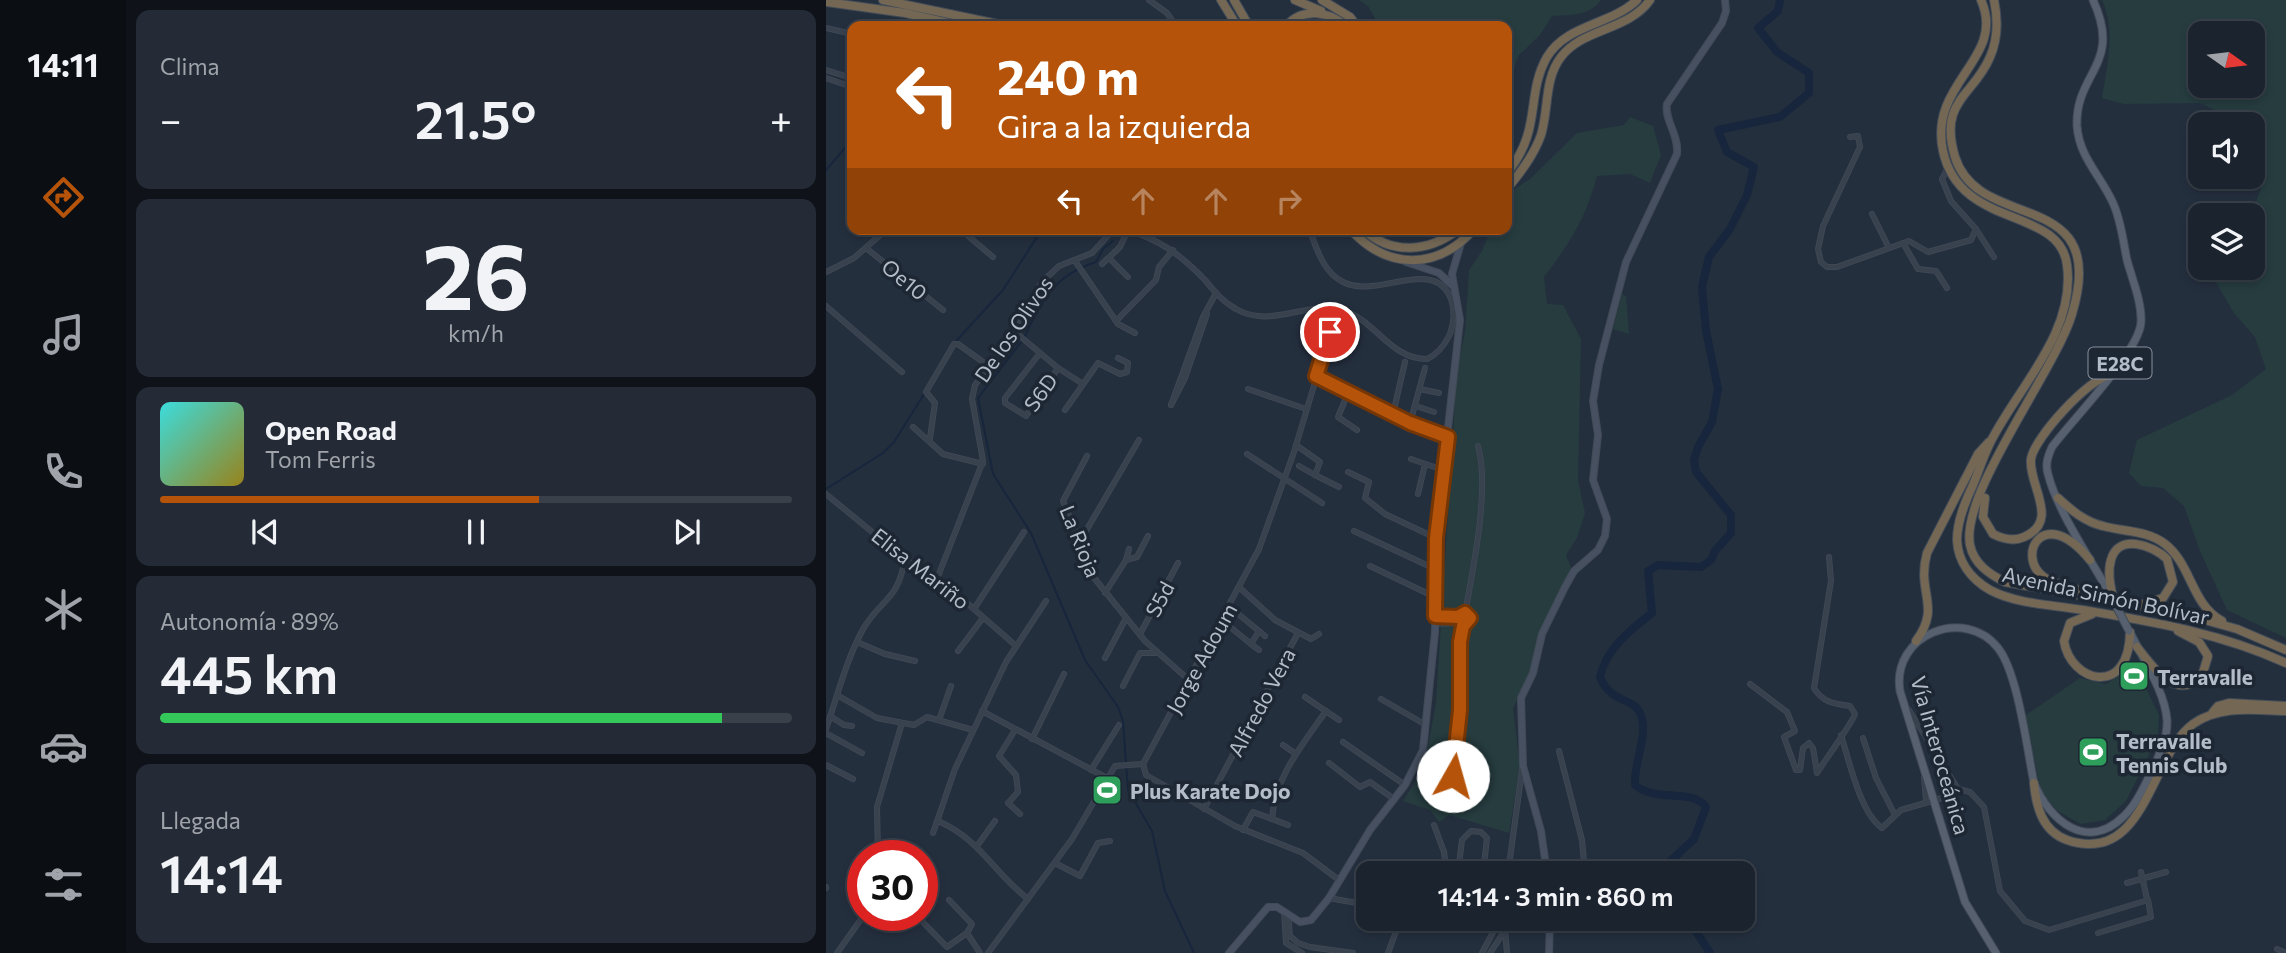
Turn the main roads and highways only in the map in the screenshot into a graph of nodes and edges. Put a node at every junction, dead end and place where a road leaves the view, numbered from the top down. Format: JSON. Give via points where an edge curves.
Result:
{"nodes":[{"id":1,"x":883,"y":0,"type":"edge"},
{"id":2,"x":1221,"y":0,"type":"edge"},
{"id":3,"x":1234,"y":0,"type":"edge"},
{"id":4,"x":1295,"y":0,"type":"edge"},
{"id":5,"x":1322,"y":0,"type":"edge"},
{"id":6,"x":1637,"y":0,"type":"edge"},
{"id":7,"x":1650,"y":0,"type":"edge"},
{"id":8,"x":1981,"y":0,"type":"edge"},
{"id":9,"x":1994,"y":0,"type":"edge"},
{"id":10,"x":2093,"y":0,"type":"edge"},
{"id":11,"x":826,"y":2,"type":"edge"},
{"id":12,"x":1327,"y":14,"type":"junction"},
{"id":13,"x":939,"y":21,"type":"edge"},
{"id":14,"x":983,"y":21,"type":"edge"},
{"id":15,"x":1234,"y":21,"type":"edge"},
{"id":16,"x":1246,"y":21,"type":"edge"},
{"id":17,"x":1294,"y":21,"type":"edge"},
{"id":18,"x":1338,"y":21,"type":"edge"},
{"id":19,"x":1353,"y":21,"type":"edge"},
{"id":20,"x":1512,"y":166,"type":"edge"},
{"id":21,"x":1512,"y":182,"type":"edge"},
{"id":22,"x":1356,"y":235,"type":"edge"},
{"id":23,"x":1371,"y":235,"type":"edge"},
{"id":24,"x":1450,"y":235,"type":"edge"},
{"id":25,"x":1468,"y":235,"type":"edge"},
{"id":26,"x":2110,"y":375,"type":"junction"},
{"id":27,"x":1991,"y":441,"type":"junction"},
{"id":28,"x":1990,"y":474,"type":"junction"},
{"id":29,"x":2058,"y":498,"type":"junction"},
{"id":30,"x":2090,"y":560,"type":"junction"},
{"id":31,"x":2096,"y":598,"type":"junction"},
{"id":32,"x":2113,"y":599,"type":"junction"},
{"id":33,"x":2133,"y":606,"type":"junction"},
{"id":34,"x":2098,"y":612,"type":"junction"},
{"id":35,"x":2163,"y":624,"type":"junction"},
{"id":36,"x":2237,"y":629,"type":"junction"},
{"id":37,"x":2129,"y":631,"type":"junction"},
{"id":38,"x":1916,"y":641,"type":"junction"},
{"id":39,"x":2137,"y":647,"type":"junction"},
{"id":40,"x":2286,"y":650,"type":"edge"},
{"id":41,"x":2286,"y":663,"type":"edge"},
{"id":42,"x":2286,"y":708,"type":"edge"},
{"id":43,"x":2034,"y":783,"type":"junction"},
{"id":44,"x":1996,"y":953,"type":"edge"}],
"edges":[{"from":1,"to":14,"type":"highway"},
{"from":2,"to":15,"type":"highway"},
{"from":3,"to":16,"type":"highway"},
{"from":4,"to":12,"type":"highway"},
{"from":5,"to":19,"type":"highway"},
{"from":6,"to":20,"type":"highway","via":[[1626,10],[1564,39],[1547,58],[1530,133]]},
{"from":7,"to":21,"type":"highway","via":[[1627,22],[1572,46],[1562,56],[1549,85],[1541,136]]},
{"from":8,"to":27,"type":"highway","name":"Avenida Simón Bolívar","via":[[1983,43],[1944,108],[1941,139],[1948,168],[1962,191],[1978,203],[2044,230],[2055,239],[2067,262],[2064,301],[2050,342]]},
{"from":9,"to":28,"type":"highway","name":"Avenida Simón Bolívar","via":[[1998,19],[1990,59],[1957,102],[1951,122],[1956,159],[1975,187],[1991,198],[2050,219],[2064,232],[2078,261],[2079,281],[2054,360]]},
{"from":10,"to":26,"type":"main road","number":"E28C","via":[[2105,42],[2079,104],[2077,129],[2085,158],[2115,205],[2141,324],[2131,351]]},
{"from":11,"to":13,"type":"highway"},
{"from":12,"to":17,"type":"highway","via":[[1303,15]]},
{"from":12,"to":18,"type":"highway"},
{"from":22,"to":25,"type":"highway","via":[[1381,254],[1401,260],[1432,257]]},
{"from":23,"to":24,"type":"highway","via":[[1402,248],[1439,242]]},
{"from":26,"to":28,"type":"highway","via":[[2094,380],[2034,450],[2032,466],[2042,507],[2032,533],[2006,539],[1989,529],[1983,508]]},
{"from":26,"to":29,"type":"main road","number":"E28C","via":[[2052,447],[2047,472]]},
{"from":27,"to":34,"type":"highway","name":"Avenida Simón Bolívar","via":[[1957,528],[1965,569],[1993,592]]},
{"from":27,"to":38,"type":"highway","via":[[1982,447],[1927,553],[1923,569],[1929,620]]},
{"from":28,"to":31,"type":"highway","name":"Avenida Simón Bolívar","via":[[1969,534],[1970,547],[1984,570],[2005,582]]},
{"from":29,"to":30,"type":"main road","number":"E28C"},
{"from":29,"to":36,"type":"highway","via":[[2090,522],[2141,533],[2166,545],[2205,610]]},
{"from":30,"to":31,"type":"highway","via":[[2075,542],[2060,534],[2043,536],[2032,552],[2043,577]]},
{"from":30,"to":32,"type":"main road","number":"E28C"},
{"from":31,"to":33,"type":"highway","name":"Avenida Simón Bolívar"},
{"from":32,"to":33,"type":"highway","via":[[2113,554],[2123,547],[2144,545],[2167,559],[2173,582],[2163,598]]},
{"from":32,"to":37,"type":"main road","number":"E28C","bridge":true},
{"from":33,"to":36,"type":"highway","name":"Avenida Simón Bolívar"},
{"from":34,"to":35,"type":"highway","name":"Avenida Simón Bolívar"},
{"from":34,"to":37,"type":"highway","via":[[2076,619],[2064,634],[2067,653],[2087,673],[2103,677],[2121,670],[2128,657]]},
{"from":35,"to":39,"type":"highway","via":[[2203,647],[2208,662],[2199,679],[2183,685],[2171,683]]},
{"from":35,"to":41,"type":"highway","name":"Avenida Simón Bolívar","via":[[2228,639]]},
{"from":36,"to":40,"type":"highway","name":"Avenida Simón Bolívar"},
{"from":37,"to":39,"type":"main road","number":"E28C"},
{"from":38,"to":43,"type":"main road","number":"E28C","via":[[1936,631],[1954,629],[1978,633],[1995,644],[2012,677]]},
{"from":38,"to":44,"type":"main road","name":"Vía Interoceánica","via":[[1898,672],[1904,703],[1965,902]]},
{"from":39,"to":43,"type":"main road","number":"E28C","via":[[2164,705],[2167,730],[2132,808],[2110,827],[2080,831],[2052,815]]},
{"from":42,"to":43,"type":"highway","via":[[2213,712],[2183,734],[2134,820],[2112,837],[2083,842],[2059,836],[2040,814]]}]}
